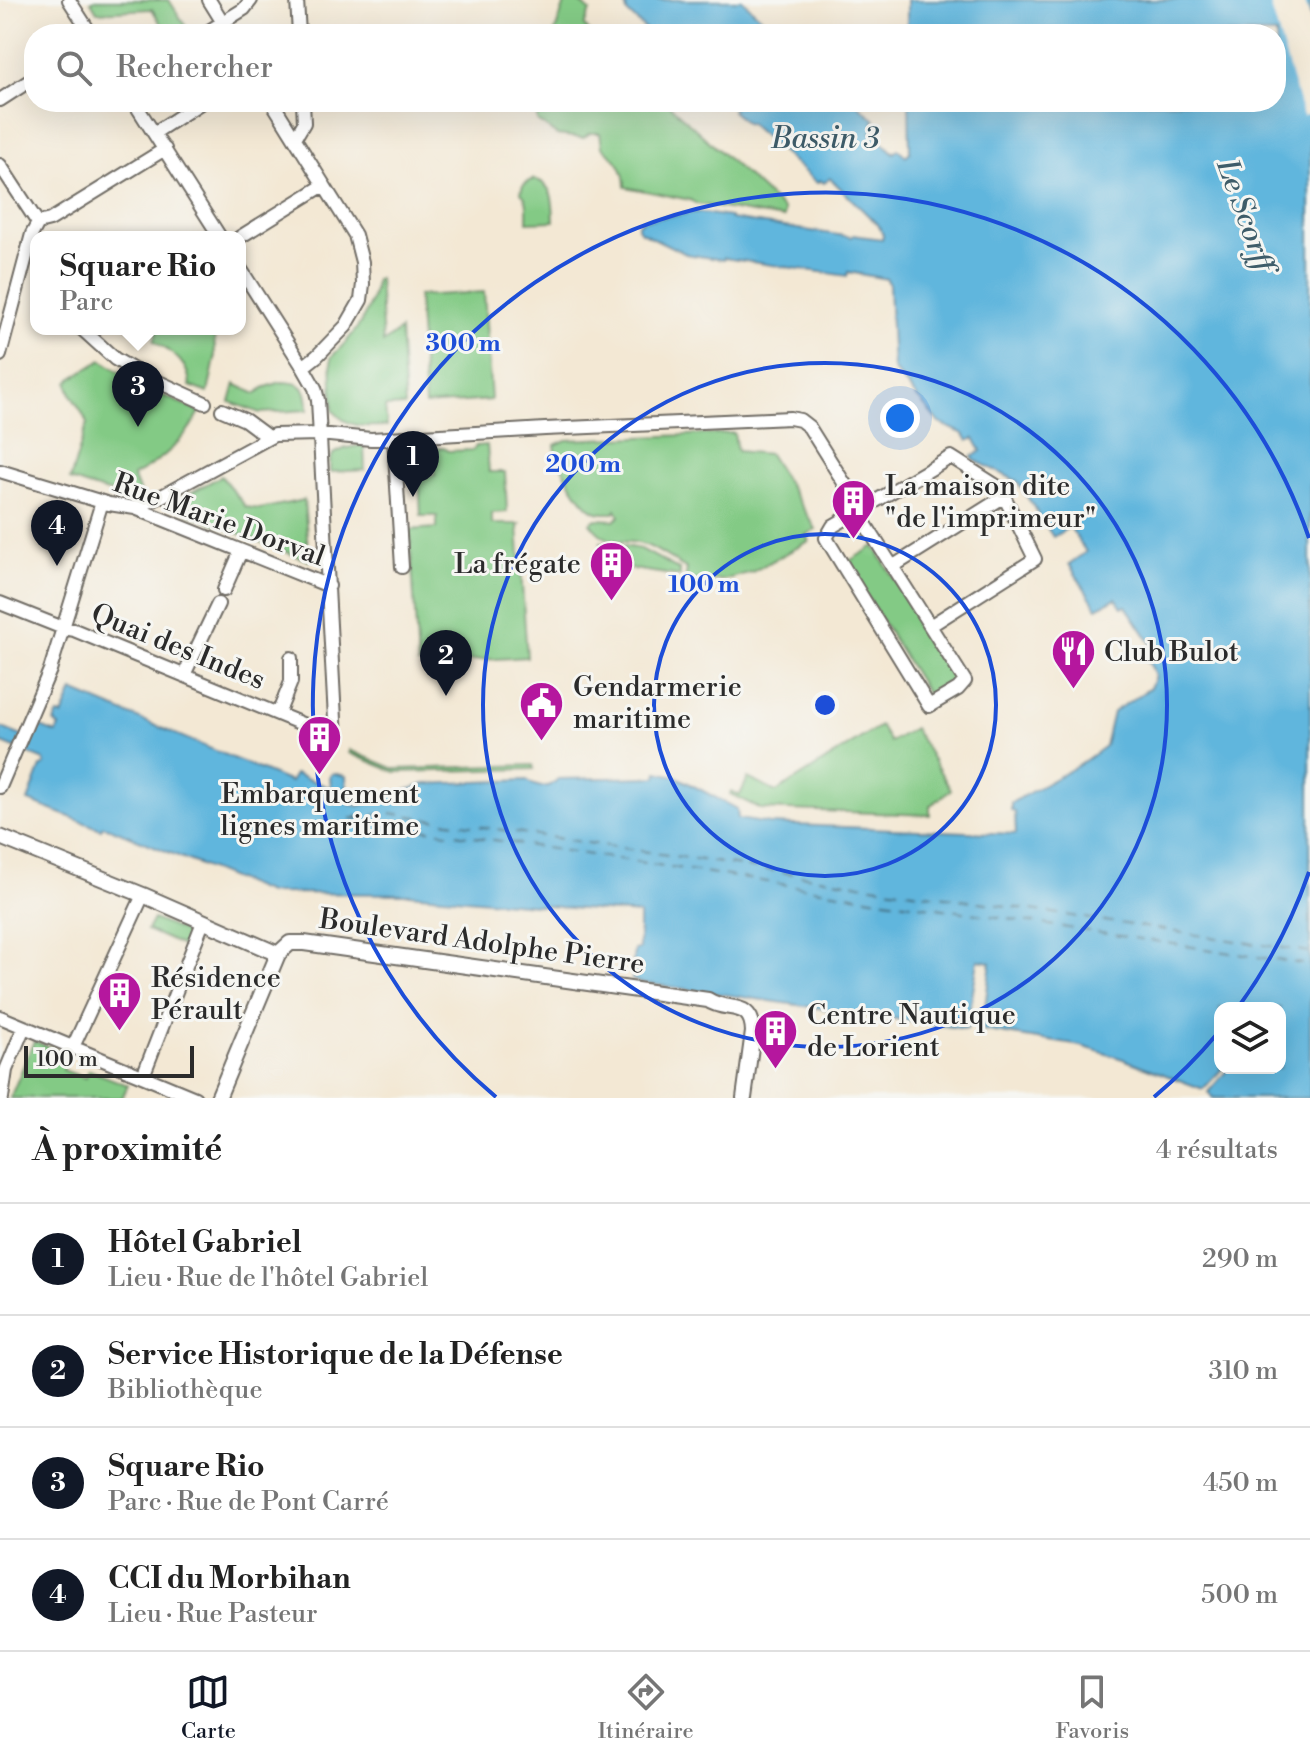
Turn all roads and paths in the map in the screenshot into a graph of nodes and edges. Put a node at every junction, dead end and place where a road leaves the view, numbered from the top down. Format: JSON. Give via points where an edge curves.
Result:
{"nodes":[{"id":1,"x":69,"y":0,"type":"edge"},
{"id":2,"x":209,"y":0,"type":"edge"},
{"id":3,"x":251,"y":0,"type":"edge"},
{"id":4,"x":297,"y":0,"type":"edge"},
{"id":5,"x":223,"y":22,"type":"junction"},
{"id":6,"x":85,"y":24,"type":"edge"},
{"id":7,"x":220,"y":24,"type":"edge"},
{"id":8,"x":298,"y":24,"type":"edge"},
{"id":9,"x":24,"y":84,"type":"edge"},
{"id":10,"x":0,"y":100,"type":"edge"},
{"id":11,"x":140,"y":112,"type":"edge"},
{"id":12,"x":187,"y":112,"type":"edge"},
{"id":13,"x":278,"y":112,"type":"edge"},
{"id":14,"x":303,"y":112,"type":"edge"},
{"id":15,"x":154,"y":133,"type":"junction"},
{"id":16,"x":295,"y":138,"type":"junction"},
{"id":17,"x":165,"y":149,"type":"junction"},
{"id":18,"x":0,"y":165,"type":"edge"},
{"id":19,"x":324,"y":185,"type":"junction"},
{"id":20,"x":38,"y":223,"type":"junction"},
{"id":21,"x":34,"y":231,"type":"edge"},
{"id":22,"x":216,"y":231,"type":"edge"},
{"id":23,"x":246,"y":233,"type":"edge"},
{"id":24,"x":30,"y":271,"type":"edge"},
{"id":25,"x":246,"y":277,"type":"edge"},
{"id":26,"x":89,"y":335,"type":"edge"},
{"id":27,"x":0,"y":355,"type":"edge"},
{"id":28,"x":303,"y":367,"type":"junction"},
{"id":29,"x":205,"y":403,"type":"dead end"},
{"id":30,"x":222,"y":410,"type":"dead end"},
{"id":31,"x":319,"y":434,"type":"junction"},
{"id":32,"x":268,"y":437,"type":"junction"},
{"id":33,"x":394,"y":438,"type":"junction"},
{"id":34,"x":0,"y":471,"type":"edge"},
{"id":35,"x":1005,"y":496,"type":"junction"},
{"id":36,"x":102,"y":502,"type":"junction"},
{"id":37,"x":135,"y":508,"type":"junction"},
{"id":38,"x":857,"y":511,"type":"junction"},
{"id":39,"x":241,"y":551,"type":"junction"},
{"id":40,"x":402,"y":567,"type":"dead end"},
{"id":41,"x":892,"y":567,"type":"junction"},
{"id":42,"x":329,"y":586,"type":"junction"},
{"id":43,"x":224,"y":590,"type":"dead end"},
{"id":44,"x":0,"y":603,"type":"edge"},
{"id":45,"x":218,"y":604,"type":"dead end"},
{"id":46,"x":930,"y":626,"type":"junction"},
{"id":47,"x":63,"y":628,"type":"junction"},
{"id":48,"x":291,"y":658,"type":"dead end"},
{"id":49,"x":184,"y":675,"type":"junction"},
{"id":50,"x":278,"y":714,"type":"junction"},
{"id":51,"x":0,"y":787,"type":"edge"},
{"id":52,"x":0,"y":837,"type":"edge"},
{"id":53,"x":143,"y":895,"type":"junction"},
{"id":54,"x":203,"y":922,"type":"junction"},
{"id":55,"x":278,"y":954,"type":"junction"},
{"id":56,"x":0,"y":1017,"type":"edge"},
{"id":57,"x":24,"y":1027,"type":"junction"},
{"id":58,"x":73,"y":1047,"type":"junction"},
{"id":59,"x":143,"y":1076,"type":"junction"},
{"id":60,"x":2,"y":1098,"type":"edge"},
{"id":61,"x":195,"y":1098,"type":"edge"},
{"id":62,"x":218,"y":1098,"type":"edge"},
{"id":63,"x":744,"y":1098,"type":"edge"}],
"edges":[{"from":1,"to":6,"type":"street"},
{"from":2,"to":5,"type":"street"},
{"from":3,"to":5,"type":"street"},
{"from":4,"to":8,"type":"street"},
{"from":5,"to":7,"type":"street"},
{"from":9,"to":10,"type":"street"},
{"from":11,"to":15,"type":"street"},
{"from":12,"to":15,"type":"street"},
{"from":13,"to":16,"type":"street"},
{"from":14,"to":16,"type":"street"},
{"from":15,"to":17,"type":"street"},
{"from":16,"to":19,"type":"street"},
{"from":17,"to":20,"type":"street"},
{"from":17,"to":22,"type":"street"},
{"from":18,"to":20,"type":"street"},
{"from":19,"to":23,"type":"street"},
{"from":19,"to":28,"type":"street","via":[[355,235],[363,284],[361,300],[346,326]]},
{"from":20,"to":21,"type":"street"},
{"from":24,"to":27,"type":"street"},
{"from":25,"to":28,"type":"street"},
{"from":26,"to":29,"type":"street","via":[[115,359]]},
{"from":28,"to":31,"type":"street","via":[[318,400]]},
{"from":30,"to":32,"type":"street"},
{"from":31,"to":32,"type":"street"},
{"from":31,"to":33,"type":"street"},
{"from":31,"to":42,"type":"street"},
{"from":32,"to":37,"type":"street"},
{"from":33,"to":38,"type":"street","via":[[800,420],[816,437]]},
{"from":33,"to":40,"type":"street"},
{"from":34,"to":36,"type":"street","name":"Rue Marie Dorval"},
{"from":35,"to":38,"type":"street","via":[[951,457]]},
{"from":35,"to":41,"type":"street"},
{"from":35,"to":46,"type":"street","via":[[1035,559]]},
{"from":36,"to":37,"type":"street","name":"Rue Marie Dorval"},
{"from":36,"to":47,"type":"street"},
{"from":37,"to":39,"type":"street","name":"Rue Marie Dorval"},
{"from":38,"to":41,"type":"street"},
{"from":38,"to":46,"type":"street","via":[[833,526],[826,538],[929,706],[965,681]]},
{"from":39,"to":42,"type":"street","name":"Rue Marie Dorval"},
{"from":39,"to":43,"type":"street"},
{"from":41,"to":46,"type":"street"},
{"from":42,"to":50,"type":"street","name":"Quai des Indes","via":[[336,738]]},
{"from":44,"to":47,"type":"street","name":"Quai des Indes"},
{"from":45,"to":49,"type":"street"},
{"from":47,"to":49,"type":"street","name":"Quai des Indes"},
{"from":47,"to":51,"type":"street"},
{"from":48,"to":50,"type":"street","via":[[291,682]]},
{"from":49,"to":50,"type":"street","name":"Quai des Indes"},
{"from":52,"to":53,"type":"street"},
{"from":53,"to":54,"type":"street"},
{"from":53,"to":58,"type":"street"},
{"from":54,"to":55,"type":"street"},
{"from":54,"to":59,"type":"street"},
{"from":55,"to":62,"type":"street"},
{"from":55,"to":63,"type":"street","name":"Boulevard Adolphe Pierre","via":[[290,943],[304,943],[741,1009],[753,1021]]},
{"from":56,"to":57,"type":"street"},
{"from":57,"to":58,"type":"street"},
{"from":57,"to":60,"type":"street","via":[[6,1070]]},
{"from":58,"to":59,"type":"street"},
{"from":59,"to":61,"type":"street"}]}
